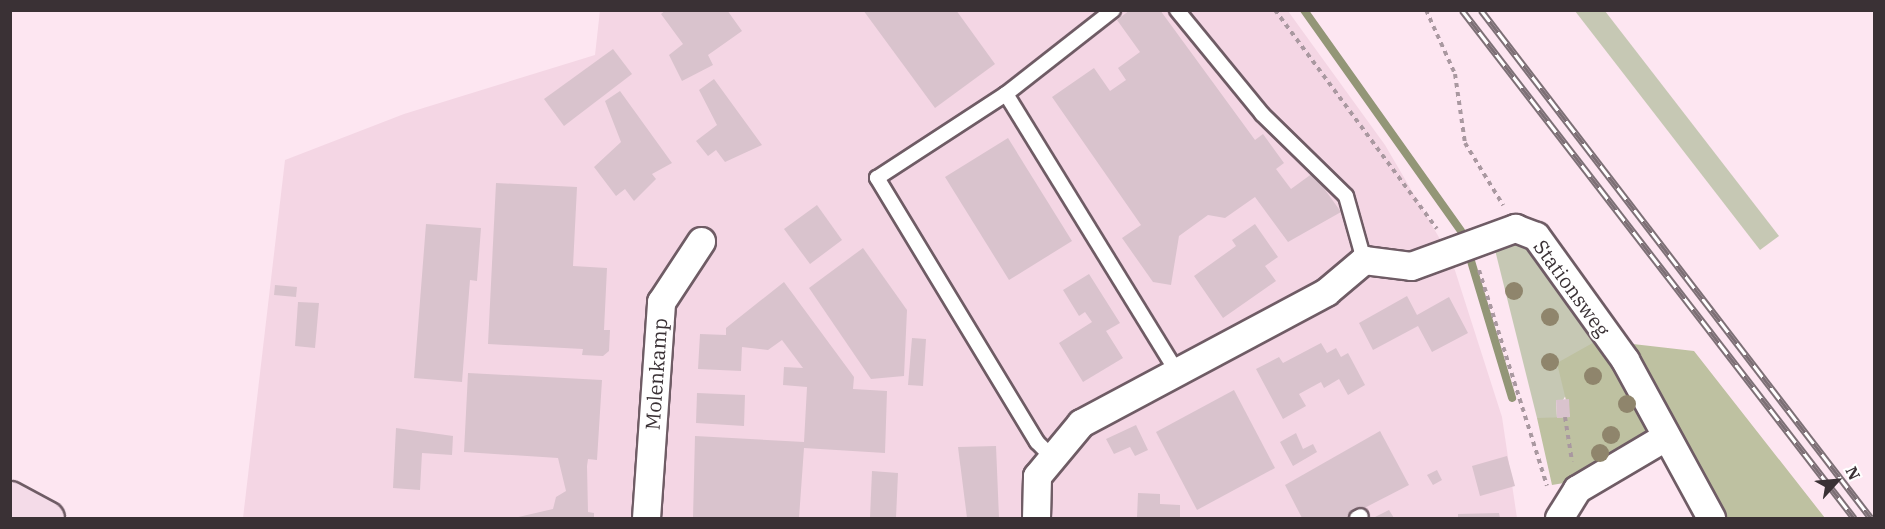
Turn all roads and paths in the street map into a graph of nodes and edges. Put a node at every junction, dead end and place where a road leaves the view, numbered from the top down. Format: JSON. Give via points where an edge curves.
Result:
{"nodes":[{"id":1,"x":1113,"y":10,"type":"edge"},
{"id":2,"x":1177,"y":10,"type":"edge"},
{"id":3,"x":1275,"y":10,"type":"edge"},
{"id":4,"x":1426,"y":10,"type":"edge"},
{"id":5,"x":1006,"y":94,"type":"junction"},
{"id":6,"x":1524,"y":228,"type":"junction"},
{"id":7,"x":701,"y":241,"type":"dead end"},
{"id":8,"x":1461,"y":250,"type":"junction"},
{"id":9,"x":1364,"y":260,"type":"junction"},
{"id":10,"x":1178,"y":374,"type":"junction"},
{"id":11,"x":1565,"y":417,"type":"dead end"},
{"id":12,"x":1665,"y":437,"type":"junction"},
{"id":13,"x":1051,"y":456,"type":"junction"},
{"id":14,"x":1577,"y":489,"type":"junction"},
{"id":15,"x":10,"y":498,"type":"edge"},
{"id":16,"x":1555,"y":509,"type":"edge"},
{"id":17,"x":47,"y":519,"type":"edge"},
{"id":18,"x":646,"y":519,"type":"edge"},
{"id":19,"x":1036,"y":519,"type":"edge"},
{"id":20,"x":1711,"y":519,"type":"edge"}],
"edges":[{"from":1,"to":5,"type":"lane"},
{"from":2,"to":9,"type":"lane","via":[[1262,114],[1346,196]]},
{"from":3,"to":8,"type":"path"},
{"from":4,"to":6,"type":"path","via":[[1455,75],[1465,143],[1489,190]]},
{"from":5,"to":10,"type":"lane"},
{"from":5,"to":13,"type":"lane","via":[[877,178],[1037,442]]},
{"from":6,"to":8,"type":"street","name":"Stationsweg"},
{"from":6,"to":12,"type":"street","name":"Stationsweg","via":[[1625,360]]},
{"from":7,"to":18,"type":"street","name":"Molenkamp","via":[[661,302]]},
{"from":8,"to":9,"type":"street","name":"Stationsweg","via":[[1411,266]]},
{"from":8,"to":16,"type":"path"},
{"from":9,"to":10,"type":"street","via":[[1326,292]]},
{"from":10,"to":13,"type":"street","via":[[1081,423]]},
{"from":11,"to":14,"type":"path"},
{"from":12,"to":14,"type":"street"},
{"from":12,"to":20,"type":"street","name":"Stationsweg"},
{"from":13,"to":19,"type":"street","via":[[1037,476]]},
{"from":14,"to":16,"type":"street"},
{"from":15,"to":17,"type":"street"}]}
